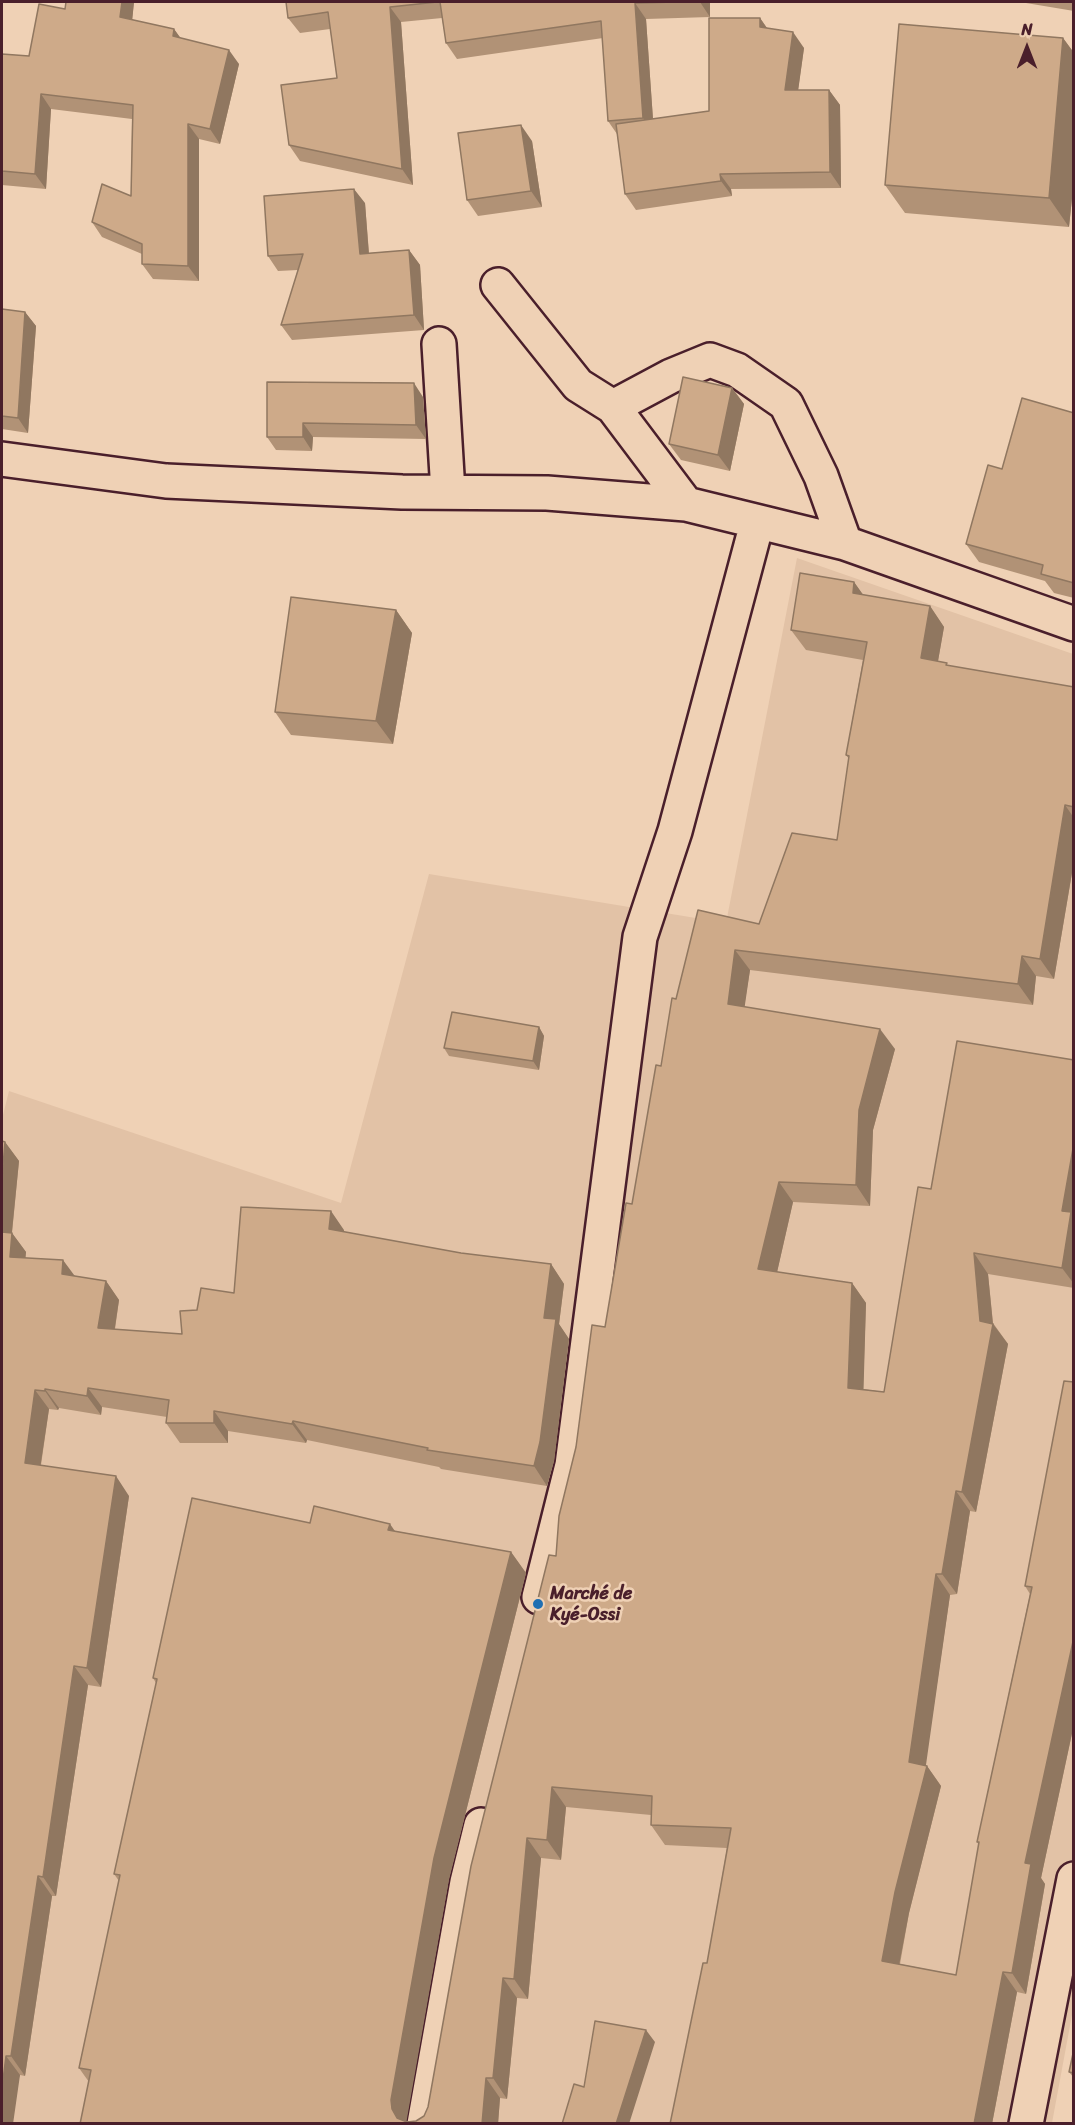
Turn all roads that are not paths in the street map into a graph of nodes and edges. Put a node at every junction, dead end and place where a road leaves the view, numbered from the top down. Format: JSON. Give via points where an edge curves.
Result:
{"nodes":[{"id":1,"x":498,"y":285,"type":"dead end"},
{"id":2,"x":439,"y":344,"type":"dead end"},
{"id":3,"x":613,"y":407,"type":"junction"},
{"id":4,"x":2,"y":459,"type":"edge"},
{"id":5,"x":448,"y":492,"type":"junction"},
{"id":6,"x":686,"y":504,"type":"junction"},
{"id":7,"x":757,"y":523,"type":"junction"},
{"id":8,"x":844,"y":543,"type":"junction"},
{"id":9,"x":1074,"y":624,"type":"edge"},
{"id":10,"x":531,"y":1627,"type":"edge"},
{"id":11,"x":488,"y":1801,"type":"edge"},
{"id":12,"x":1074,"y":1879,"type":"edge"},
{"id":13,"x":424,"y":2124,"type":"edge"},
{"id":14,"x":1026,"y":2124,"type":"edge"}],
"edges":[{"from":1,"to":3,"type":"main road","via":[[578,385]]},
{"from":2,"to":5,"type":"main road"},
{"from":3,"to":6,"type":"main road"},
{"from":3,"to":8,"type":"main road","via":[[710,360],[737,370],[786,404],[821,476]]},
{"from":4,"to":5,"type":"main road","via":[[166,481]]},
{"from":5,"to":6,"type":"main road","via":[[547,493]]},
{"from":6,"to":7,"type":"main road"},
{"from":7,"to":8,"type":"main road"},
{"from":7,"to":10,"type":"main road","via":[[675,831],[640,937],[572,1465]]},
{"from":8,"to":9,"type":"main road"},
{"from":11,"to":13,"type":"main road","via":[[467,1882]]},
{"from":12,"to":14,"type":"main road"}]}
